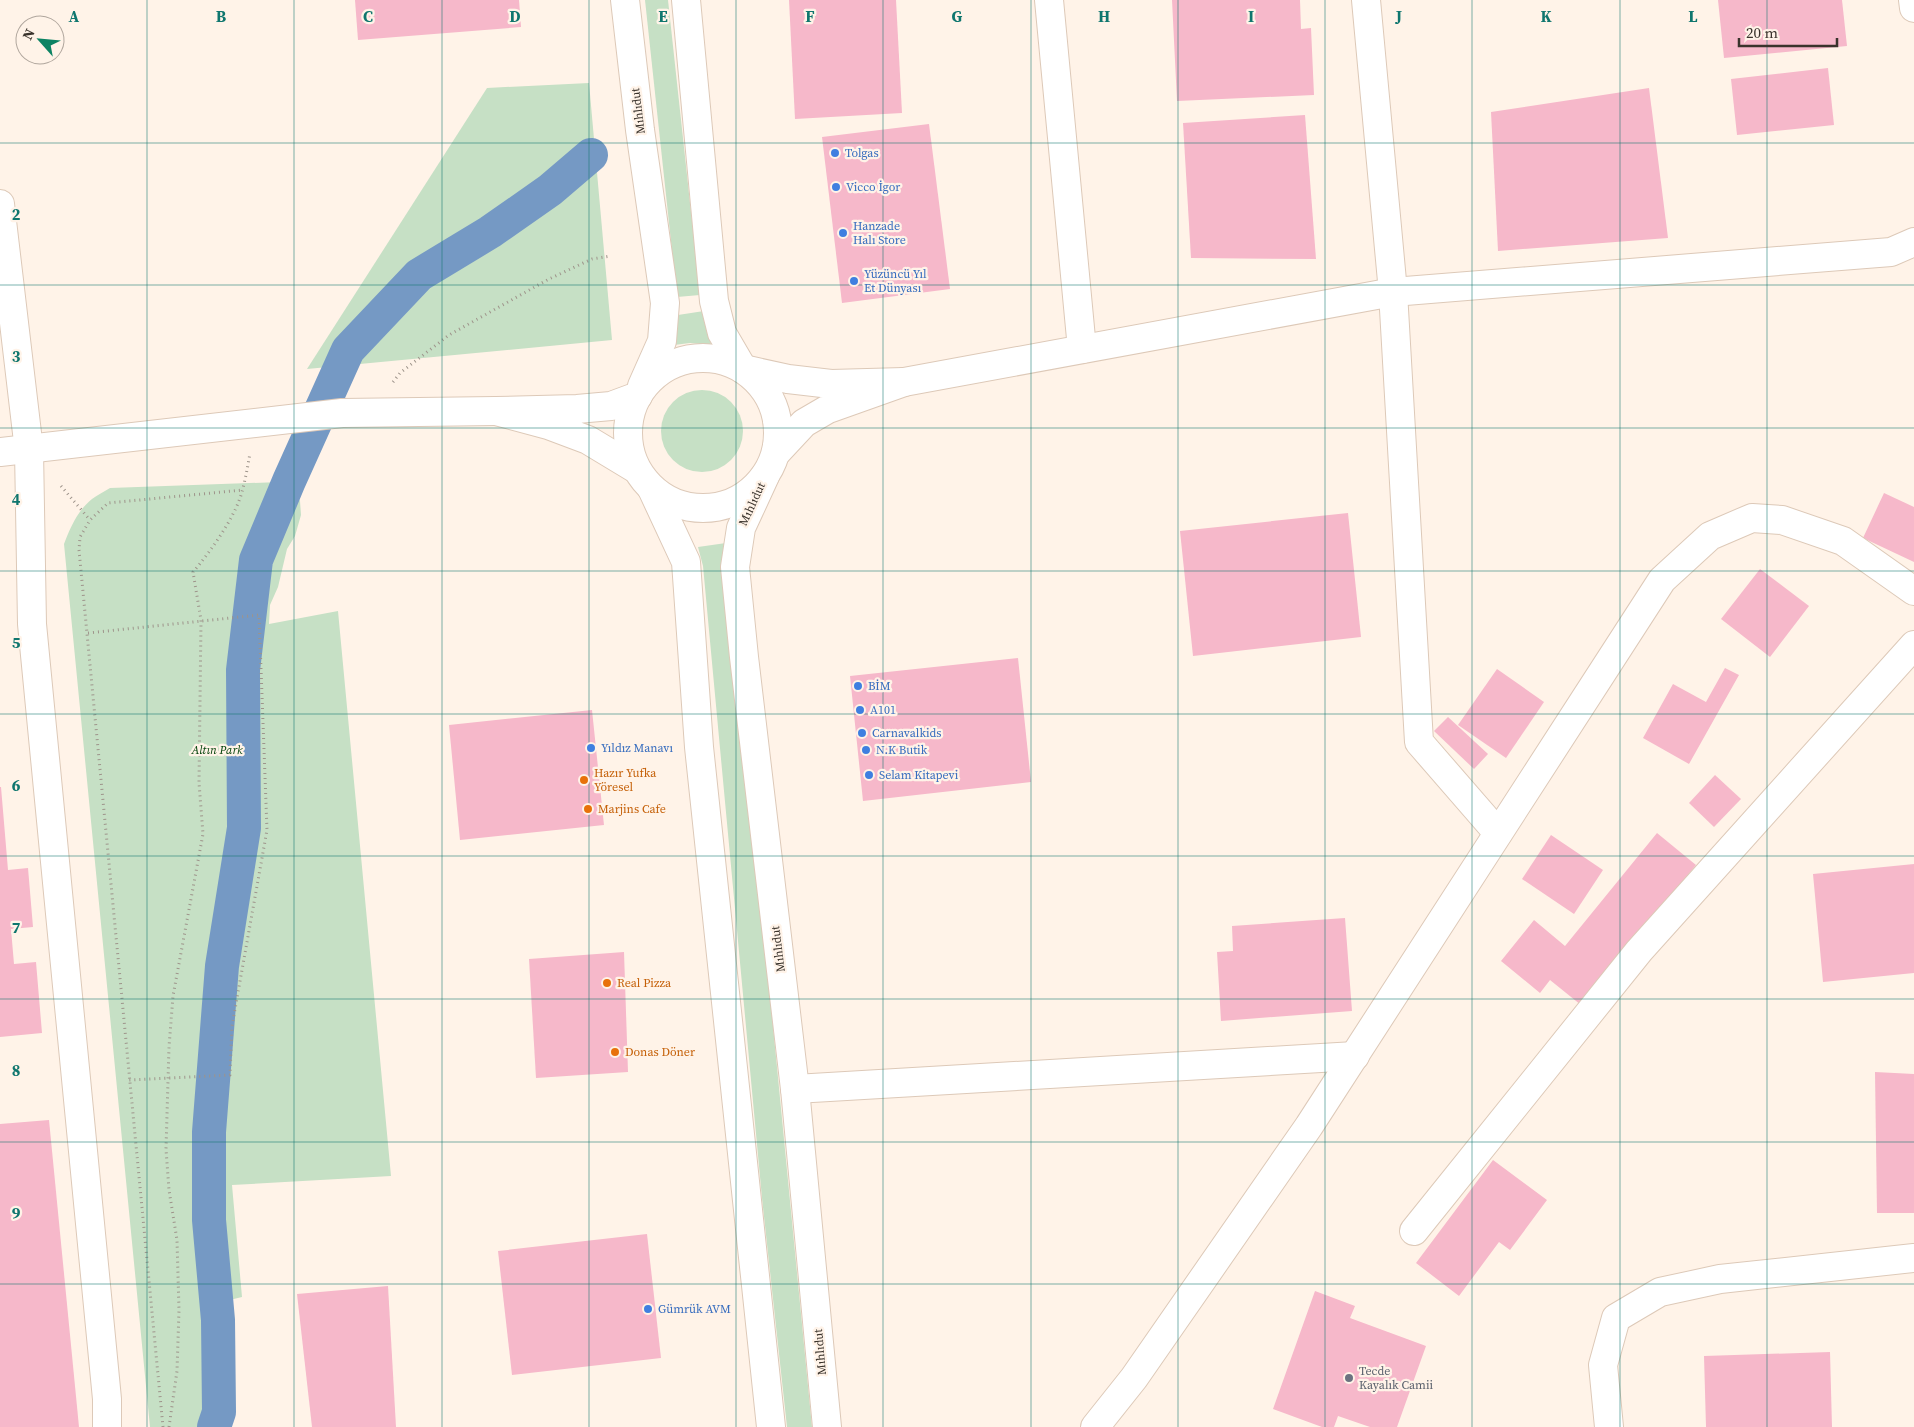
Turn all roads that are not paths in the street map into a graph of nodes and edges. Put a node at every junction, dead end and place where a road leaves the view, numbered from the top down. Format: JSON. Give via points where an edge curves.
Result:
{"nodes":[{"id":1,"x":625,"y":0,"type":"edge"},
{"id":2,"x":686,"y":0,"type":"edge"},
{"id":3,"x":1049,"y":0,"type":"edge"},
{"id":4,"x":1366,"y":0,"type":"edge"},
{"id":5,"x":1913,"y":0,"type":"edge"},
{"id":6,"x":1914,"y":8,"type":"edge"},
{"id":7,"x":0,"y":204,"type":"edge"},
{"id":8,"x":1914,"y":242,"type":"edge"},
{"id":9,"x":1393,"y":292,"type":"junction"},
{"id":10,"x":1082,"y":350,"type":"junction"},
{"id":11,"x":743,"y":369,"type":"junction"},
{"id":12,"x":904,"y":382,"type":"junction"},
{"id":13,"x":638,"y":396,"type":"junction"},
{"id":14,"x":496,"y":411,"type":"junction"},
{"id":15,"x":29,"y":450,"type":"junction"},
{"id":16,"x":0,"y":452,"type":"edge"},
{"id":17,"x":771,"y":465,"type":"junction"},
{"id":18,"x":644,"y":479,"type":"junction"},
{"id":19,"x":1914,"y":591,"type":"edge"},
{"id":20,"x":1914,"y":645,"type":"edge"},
{"id":21,"x":1498,"y":833,"type":"junction"},
{"id":22,"x":1354,"y":1056,"type":"junction"},
{"id":23,"x":795,"y":1089,"type":"junction"},
{"id":24,"x":1414,"y":1231,"type":"dead end"},
{"id":25,"x":1914,"y":1258,"type":"edge"},
{"id":26,"x":107,"y":1427,"type":"edge"},
{"id":27,"x":771,"y":1427,"type":"edge"},
{"id":28,"x":827,"y":1427,"type":"edge"},
{"id":29,"x":1095,"y":1427,"type":"edge"},
{"id":30,"x":1609,"y":1427,"type":"edge"}],
"edges":[{"from":1,"to":13,"type":"street","name":"Mıhlıdut","via":[[665,303],[662,341]]},
{"from":2,"to":11,"type":"street","via":[[714,301],[722,333]]},
{"from":3,"to":10,"type":"street"},
{"from":4,"to":9,"type":"street"},
{"from":5,"to":6,"type":"street"},
{"from":7,"to":15,"type":"street"},
{"from":8,"to":9,"type":"street","via":[[1891,252]]},
{"from":9,"to":10,"type":"street"},
{"from":9,"to":21,"type":"street","via":[[1419,742]]},
{"from":10,"to":12,"type":"street"},
{"from":11,"to":12,"type":"street","via":[[788,380],[832,384]]},
{"from":11,"to":13,"type":"street","via":[[721,360],[697,358],[674,364],[653,377]]},
{"from":11,"to":17,"type":"street","via":[[761,385],[773,406],[778,429]]},
{"from":12,"to":17,"type":"street","via":[[828,409],[804,423]]},
{"from":13,"to":14,"type":"street","via":[[611,406]]},
{"from":13,"to":18,"type":"street","via":[[630,418],[629,444]]},
{"from":14,"to":15,"type":"street","via":[[342,413]]},
{"from":14,"to":18,"type":"street","via":[[588,440]]},
{"from":15,"to":16,"type":"street"},
{"from":15,"to":26,"type":"street","via":[[32,624],[107,1399]]},
{"from":17,"to":18,"type":"street","via":[[747,494],[724,506],[698,509],[674,503]]},
{"from":17,"to":23,"type":"street","name":"Mıhlıdut","via":[[741,528],[735,567]]},
{"from":18,"to":27,"type":"street","via":[[686,562],[699,747]]},
{"from":19,"to":21,"type":"street","via":[[1843,541],[1782,520],[1752,518],[1710,536],[1662,580]]},
{"from":20,"to":24,"type":"street","via":[[1639,951]]},
{"from":21,"to":22,"type":"street"},
{"from":22,"to":23,"type":"street"},
{"from":22,"to":29,"type":"street","via":[[1134,1378]]},
{"from":23,"to":28,"type":"street","name":"Mıhlıdut"},
{"from":25,"to":30,"type":"street","via":[[1720,1279],[1660,1292],[1616,1318],[1603,1365]]}]}
